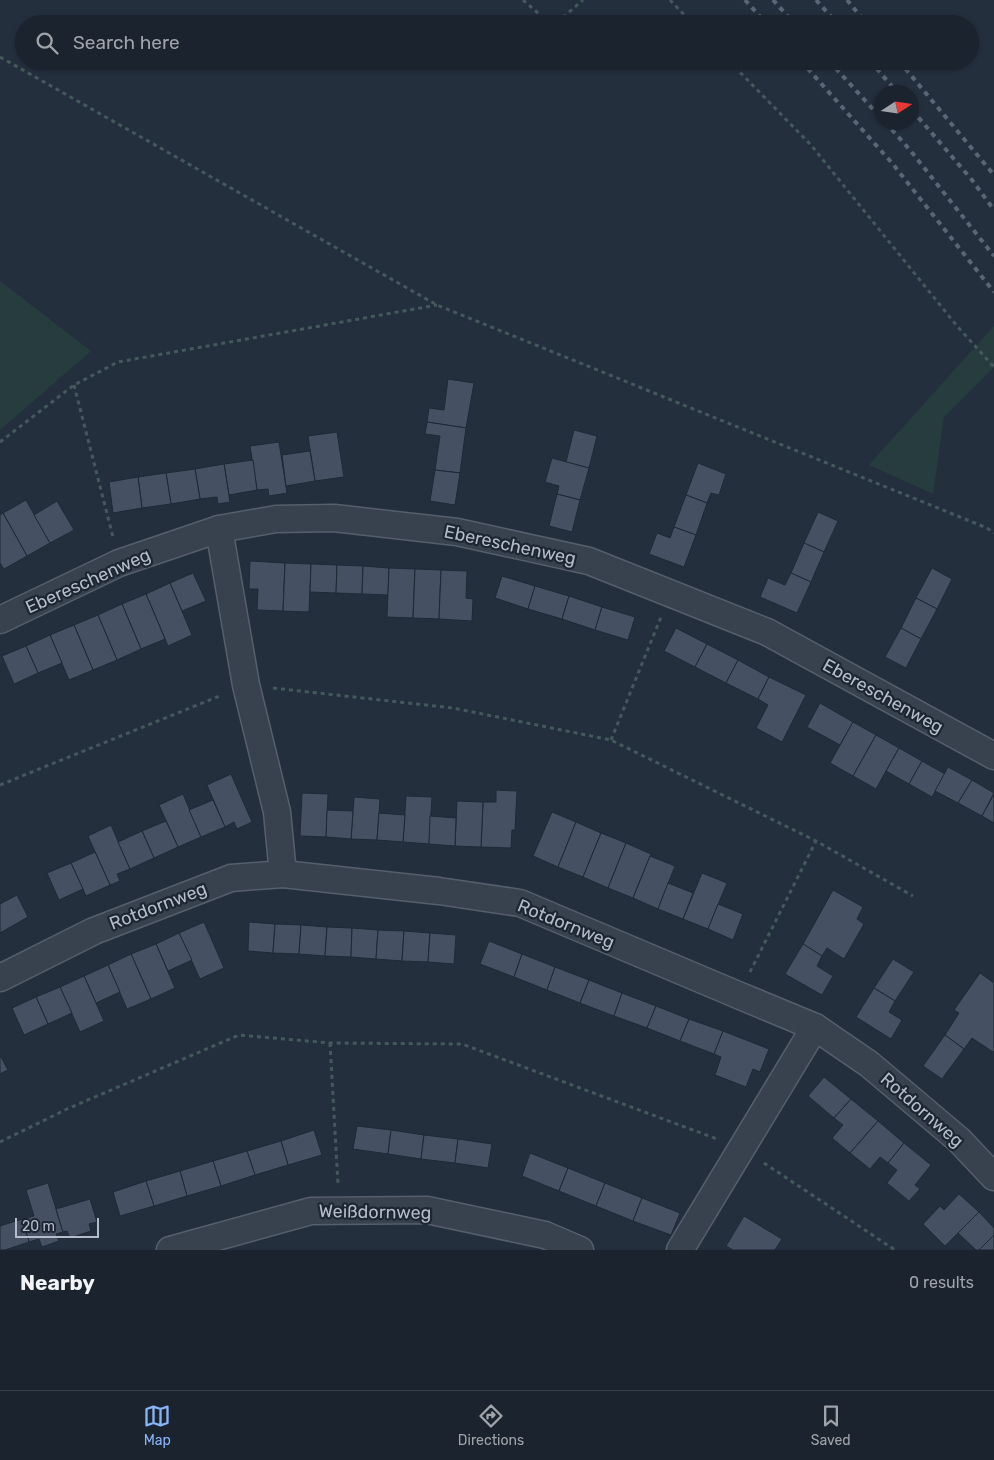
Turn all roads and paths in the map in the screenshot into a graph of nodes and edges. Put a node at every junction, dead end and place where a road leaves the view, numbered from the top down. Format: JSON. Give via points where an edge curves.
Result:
{"nodes":[{"id":1,"x":523,"y":0,"type":"edge"},
{"id":2,"x":583,"y":0,"type":"edge"},
{"id":3,"x":670,"y":0,"type":"edge"},
{"id":4,"x":540,"y":15,"type":"edge"},
{"id":5,"x":566,"y":15,"type":"edge"},
{"id":6,"x":684,"y":15,"type":"edge"},
{"id":7,"x":0,"y":57,"type":"edge"},
{"id":8,"x":15,"y":66,"type":"edge"},
{"id":9,"x":23,"y":70,"type":"edge"},
{"id":10,"x":738,"y":70,"type":"edge"},
{"id":11,"x":437,"y":305,"type":"junction"},
{"id":12,"x":994,"y":367,"type":"edge"},
{"id":13,"x":74,"y":385,"type":"junction"},
{"id":14,"x":0,"y":442,"type":"edge"},
{"id":15,"x":219,"y":529,"type":"junction"},
{"id":16,"x":994,"y":533,"type":"edge"},
{"id":17,"x":119,"y":563,"type":"junction"},
{"id":18,"x":670,"y":594,"type":"junction"},
{"id":19,"x":0,"y":620,"type":"edge"},
{"id":20,"x":246,"y":685,"type":"junction"},
{"id":21,"x":611,"y":740,"type":"junction"},
{"id":22,"x":994,"y":756,"type":"edge"},
{"id":23,"x":0,"y":785,"type":"edge"},
{"id":24,"x":816,"y":841,"type":"junction"},
{"id":25,"x":283,"y":874,"type":"junction"},
{"id":26,"x":913,"y":896,"type":"dead end"},
{"id":27,"x":0,"y":978,"type":"edge"},
{"id":28,"x":738,"y":995,"type":"junction"},
{"id":29,"x":815,"y":1027,"type":"junction"},
{"id":30,"x":330,"y":1043,"type":"junction"},
{"id":31,"x":0,"y":1142,"type":"edge"},
{"id":32,"x":742,"y":1148,"type":"junction"},
{"id":33,"x":994,"y":1177,"type":"edge"},
{"id":34,"x":339,"y":1211,"type":"junction"},
{"id":35,"x":170,"y":1250,"type":"edge"},
{"id":36,"x":580,"y":1250,"type":"edge"},
{"id":37,"x":680,"y":1250,"type":"edge"},
{"id":38,"x":896,"y":1250,"type":"edge"}],
"edges":[{"from":1,"to":4,"type":"path"},
{"from":2,"to":5,"type":"path"},
{"from":3,"to":6,"type":"path"},
{"from":7,"to":8,"type":"path"},
{"from":9,"to":11,"type":"path"},
{"from":10,"to":12,"type":"path","via":[[811,145]]},
{"from":11,"to":13,"type":"path","via":[[118,362]]},
{"from":11,"to":16,"type":"path"},
{"from":13,"to":14,"type":"path"},
{"from":13,"to":17,"type":"path"},
{"from":15,"to":17,"type":"street","name":"Ebereschenweg"},
{"from":15,"to":18,"type":"street","name":"Ebereschenweg","via":[[276,519],[334,518],[457,532],[588,561]]},
{"from":15,"to":20,"type":"street"},
{"from":17,"to":19,"type":"street","name":"Ebereschenweg"},
{"from":18,"to":21,"type":"path"},
{"from":18,"to":22,"type":"street","name":"Ebereschenweg","via":[[766,632]]},
{"from":20,"to":21,"type":"path","via":[[453,708]]},
{"from":20,"to":23,"type":"path"},
{"from":20,"to":25,"type":"street","via":[[277,812]]},
{"from":21,"to":24,"type":"path"},
{"from":24,"to":26,"type":"path"},
{"from":24,"to":28,"type":"path"},
{"from":25,"to":27,"type":"street","name":"Rotdornweg","via":[[231,878],[94,931]]},
{"from":25,"to":28,"type":"street","name":"Rotdornweg","via":[[520,903]]},
{"from":28,"to":29,"type":"street","name":"Rotdornweg"},
{"from":29,"to":32,"type":"street"},
{"from":29,"to":33,"type":"street","name":"Rotdornweg","via":[[869,1064],[959,1140]]},
{"from":30,"to":31,"type":"path","via":[[239,1035],[67,1109]]},
{"from":30,"to":32,"type":"path","via":[[462,1044]]},
{"from":30,"to":34,"type":"path"},
{"from":32,"to":37,"type":"street"},
{"from":32,"to":38,"type":"path"},
{"from":34,"to":35,"type":"street","name":"Weißdornweg","via":[[311,1211]]},
{"from":34,"to":36,"type":"street","name":"Weißdornweg","via":[[427,1210],[545,1235]]}]}
